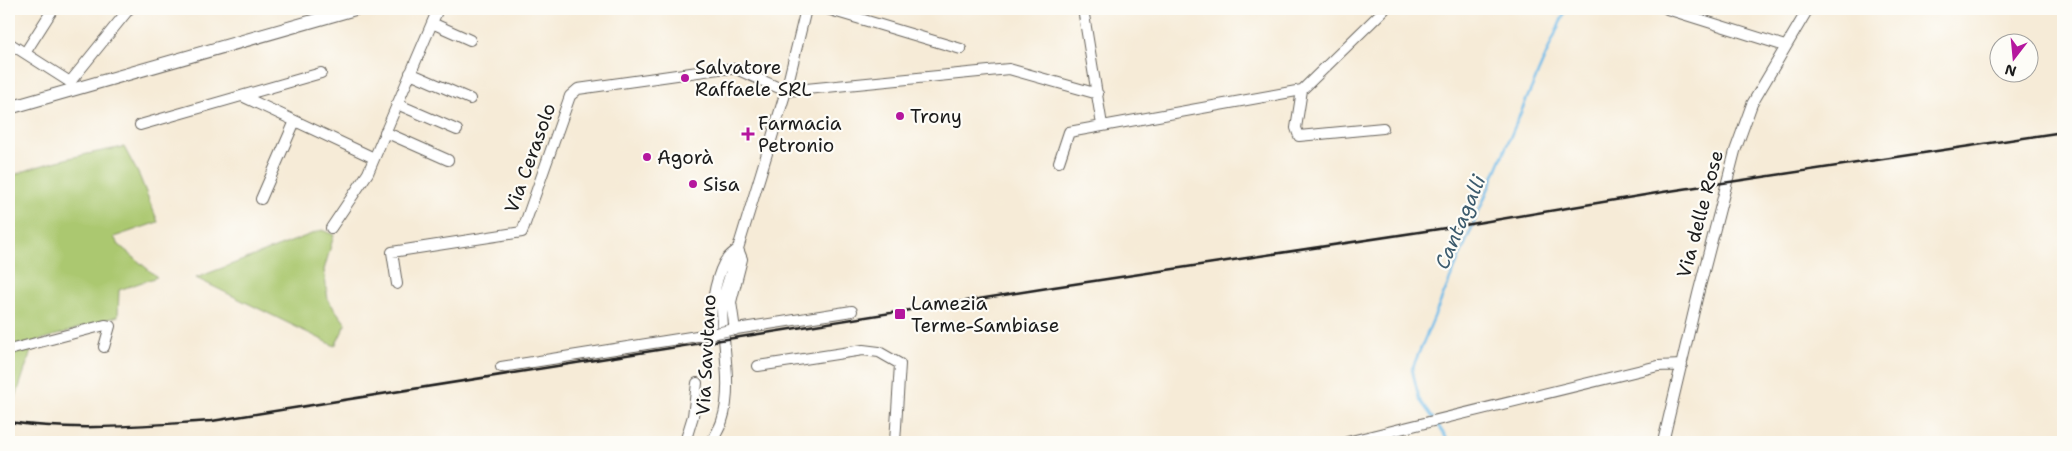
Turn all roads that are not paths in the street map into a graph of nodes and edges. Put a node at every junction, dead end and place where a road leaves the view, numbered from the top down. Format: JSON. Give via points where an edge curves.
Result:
{"nodes":[{"id":1,"x":53,"y":9,"type":"edge"},
{"id":2,"x":129,"y":9,"type":"edge"},
{"id":3,"x":355,"y":9,"type":"edge"},
{"id":4,"x":438,"y":9,"type":"edge"},
{"id":5,"x":806,"y":9,"type":"edge"},
{"id":6,"x":827,"y":9,"type":"edge"},
{"id":7,"x":1083,"y":9,"type":"edge"},
{"id":8,"x":1384,"y":9,"type":"edge"},
{"id":9,"x":1667,"y":9,"type":"edge"},
{"id":10,"x":1808,"y":9,"type":"edge"},
{"id":11,"x":341,"y":11,"type":"edge"},
{"id":12,"x":432,"y":23,"type":"junction"},
{"id":13,"x":470,"y":40,"type":"dead end"},
{"id":14,"x":9,"y":43,"type":"edge"},
{"id":15,"x":1785,"y":46,"type":"junction"},
{"id":16,"x":961,"y":49,"type":"dead end"},
{"id":17,"x":25,"y":53,"type":"junction"},
{"id":18,"x":321,"y":73,"type":"dead end"},
{"id":19,"x":410,"y":73,"type":"junction"},
{"id":20,"x":70,"y":86,"type":"junction"},
{"id":21,"x":1302,"y":90,"type":"junction"},
{"id":22,"x":786,"y":91,"type":"junction"},
{"id":23,"x":1098,"y":94,"type":"junction"},
{"id":24,"x":244,"y":97,"type":"junction"},
{"id":25,"x":470,"y":99,"type":"dead end"},
{"id":26,"x":397,"y":104,"type":"junction"},
{"id":27,"x":9,"y":108,"type":"edge"},
{"id":28,"x":295,"y":121,"type":"junction"},
{"id":29,"x":1102,"y":125,"type":"junction"},
{"id":30,"x":140,"y":126,"type":"dead end"},
{"id":31,"x":1383,"y":128,"type":"dead end"},
{"id":32,"x":456,"y":130,"type":"dead end"},
{"id":33,"x":385,"y":132,"type":"junction"},
{"id":34,"x":374,"y":158,"type":"junction"},
{"id":35,"x":448,"y":160,"type":"dead end"},
{"id":36,"x":1059,"y":162,"type":"dead end"},
{"id":37,"x":261,"y":199,"type":"dead end"},
{"id":38,"x":331,"y":228,"type":"dead end"},
{"id":39,"x":738,"y":249,"type":"junction"},
{"id":40,"x":397,"y":284,"type":"dead end"},
{"id":41,"x":852,"y":310,"type":"dead end"},
{"id":42,"x":732,"y":330,"type":"junction"},
{"id":43,"x":714,"y":333,"type":"junction"},
{"id":44,"x":104,"y":347,"type":"dead end"},
{"id":45,"x":9,"y":350,"type":"edge"},
{"id":46,"x":1682,"y":364,"type":"junction"},
{"id":47,"x":758,"y":366,"type":"dead end"},
{"id":48,"x":501,"y":367,"type":"dead end"},
{"id":49,"x":697,"y":383,"type":"dead end"},
{"id":50,"x":685,"y":442,"type":"edge"},
{"id":51,"x":712,"y":442,"type":"edge"},
{"id":52,"x":894,"y":442,"type":"edge"},
{"id":53,"x":1347,"y":442,"type":"edge"},
{"id":54,"x":1664,"y":442,"type":"edge"}],
"edges":[{"from":1,"to":17,"type":"street"},
{"from":2,"to":20,"type":"street"},
{"from":3,"to":11,"type":"street"},
{"from":4,"to":12,"type":"street"},
{"from":5,"to":22,"type":"street","name":"Via Savutano"},
{"from":6,"to":16,"type":"street"},
{"from":7,"to":23,"type":"street"},
{"from":8,"to":21,"type":"street"},
{"from":9,"to":15,"type":"street"},
{"from":10,"to":15,"type":"street","name":"Via delle Rose"},
{"from":11,"to":20,"type":"street"},
{"from":12,"to":13,"type":"street"},
{"from":12,"to":19,"type":"street"},
{"from":14,"to":17,"type":"street"},
{"from":15,"to":46,"type":"street","name":"Via delle Rose","via":[[1752,104],[1734,150]]},
{"from":17,"to":20,"type":"street"},
{"from":18,"to":24,"type":"street"},
{"from":19,"to":25,"type":"street"},
{"from":19,"to":26,"type":"street"},
{"from":20,"to":27,"type":"street"},
{"from":21,"to":29,"type":"street"},
{"from":21,"to":31,"type":"street","via":[[1296,128],[1299,136]]},
{"from":22,"to":23,"type":"street","via":[[1008,69]]},
{"from":22,"to":39,"type":"street","name":"Via Savutano"},
{"from":22,"to":40,"type":"street","name":"Via Cerasolo","via":[[736,69],[578,89],[570,96],[522,232],[392,252]]},
{"from":23,"to":29,"type":"street"},
{"from":24,"to":28,"type":"street"},
{"from":24,"to":30,"type":"street"},
{"from":26,"to":32,"type":"street"},
{"from":26,"to":33,"type":"street"},
{"from":28,"to":34,"type":"street"},
{"from":28,"to":37,"type":"street"},
{"from":29,"to":36,"type":"street","via":[[1069,132]]},
{"from":33,"to":34,"type":"street"},
{"from":33,"to":35,"type":"street"},
{"from":34,"to":38,"type":"street","via":[[368,173]]},
{"from":39,"to":42,"type":"street","via":[[742,259],[731,302]]},
{"from":39,"to":43,"type":"street","via":[[722,268],[712,308]]},
{"from":39,"to":51,"type":"street","name":"Via Savutano","via":[[722,301],[725,403],[722,421]]},
{"from":41,"to":42,"type":"street"},
{"from":42,"to":43,"type":"street","bridge":true},
{"from":43,"to":48,"type":"street"},
{"from":44,"to":45,"type":"street","via":[[110,326],[105,325]]},
{"from":46,"to":53,"type":"street","via":[[1658,366]]},
{"from":46,"to":54,"type":"street","name":"Via delle Rose"},
{"from":47,"to":52,"type":"street","via":[[863,350],[879,352],[900,364]]},
{"from":49,"to":50,"type":"street","via":[[693,416]]}]}
